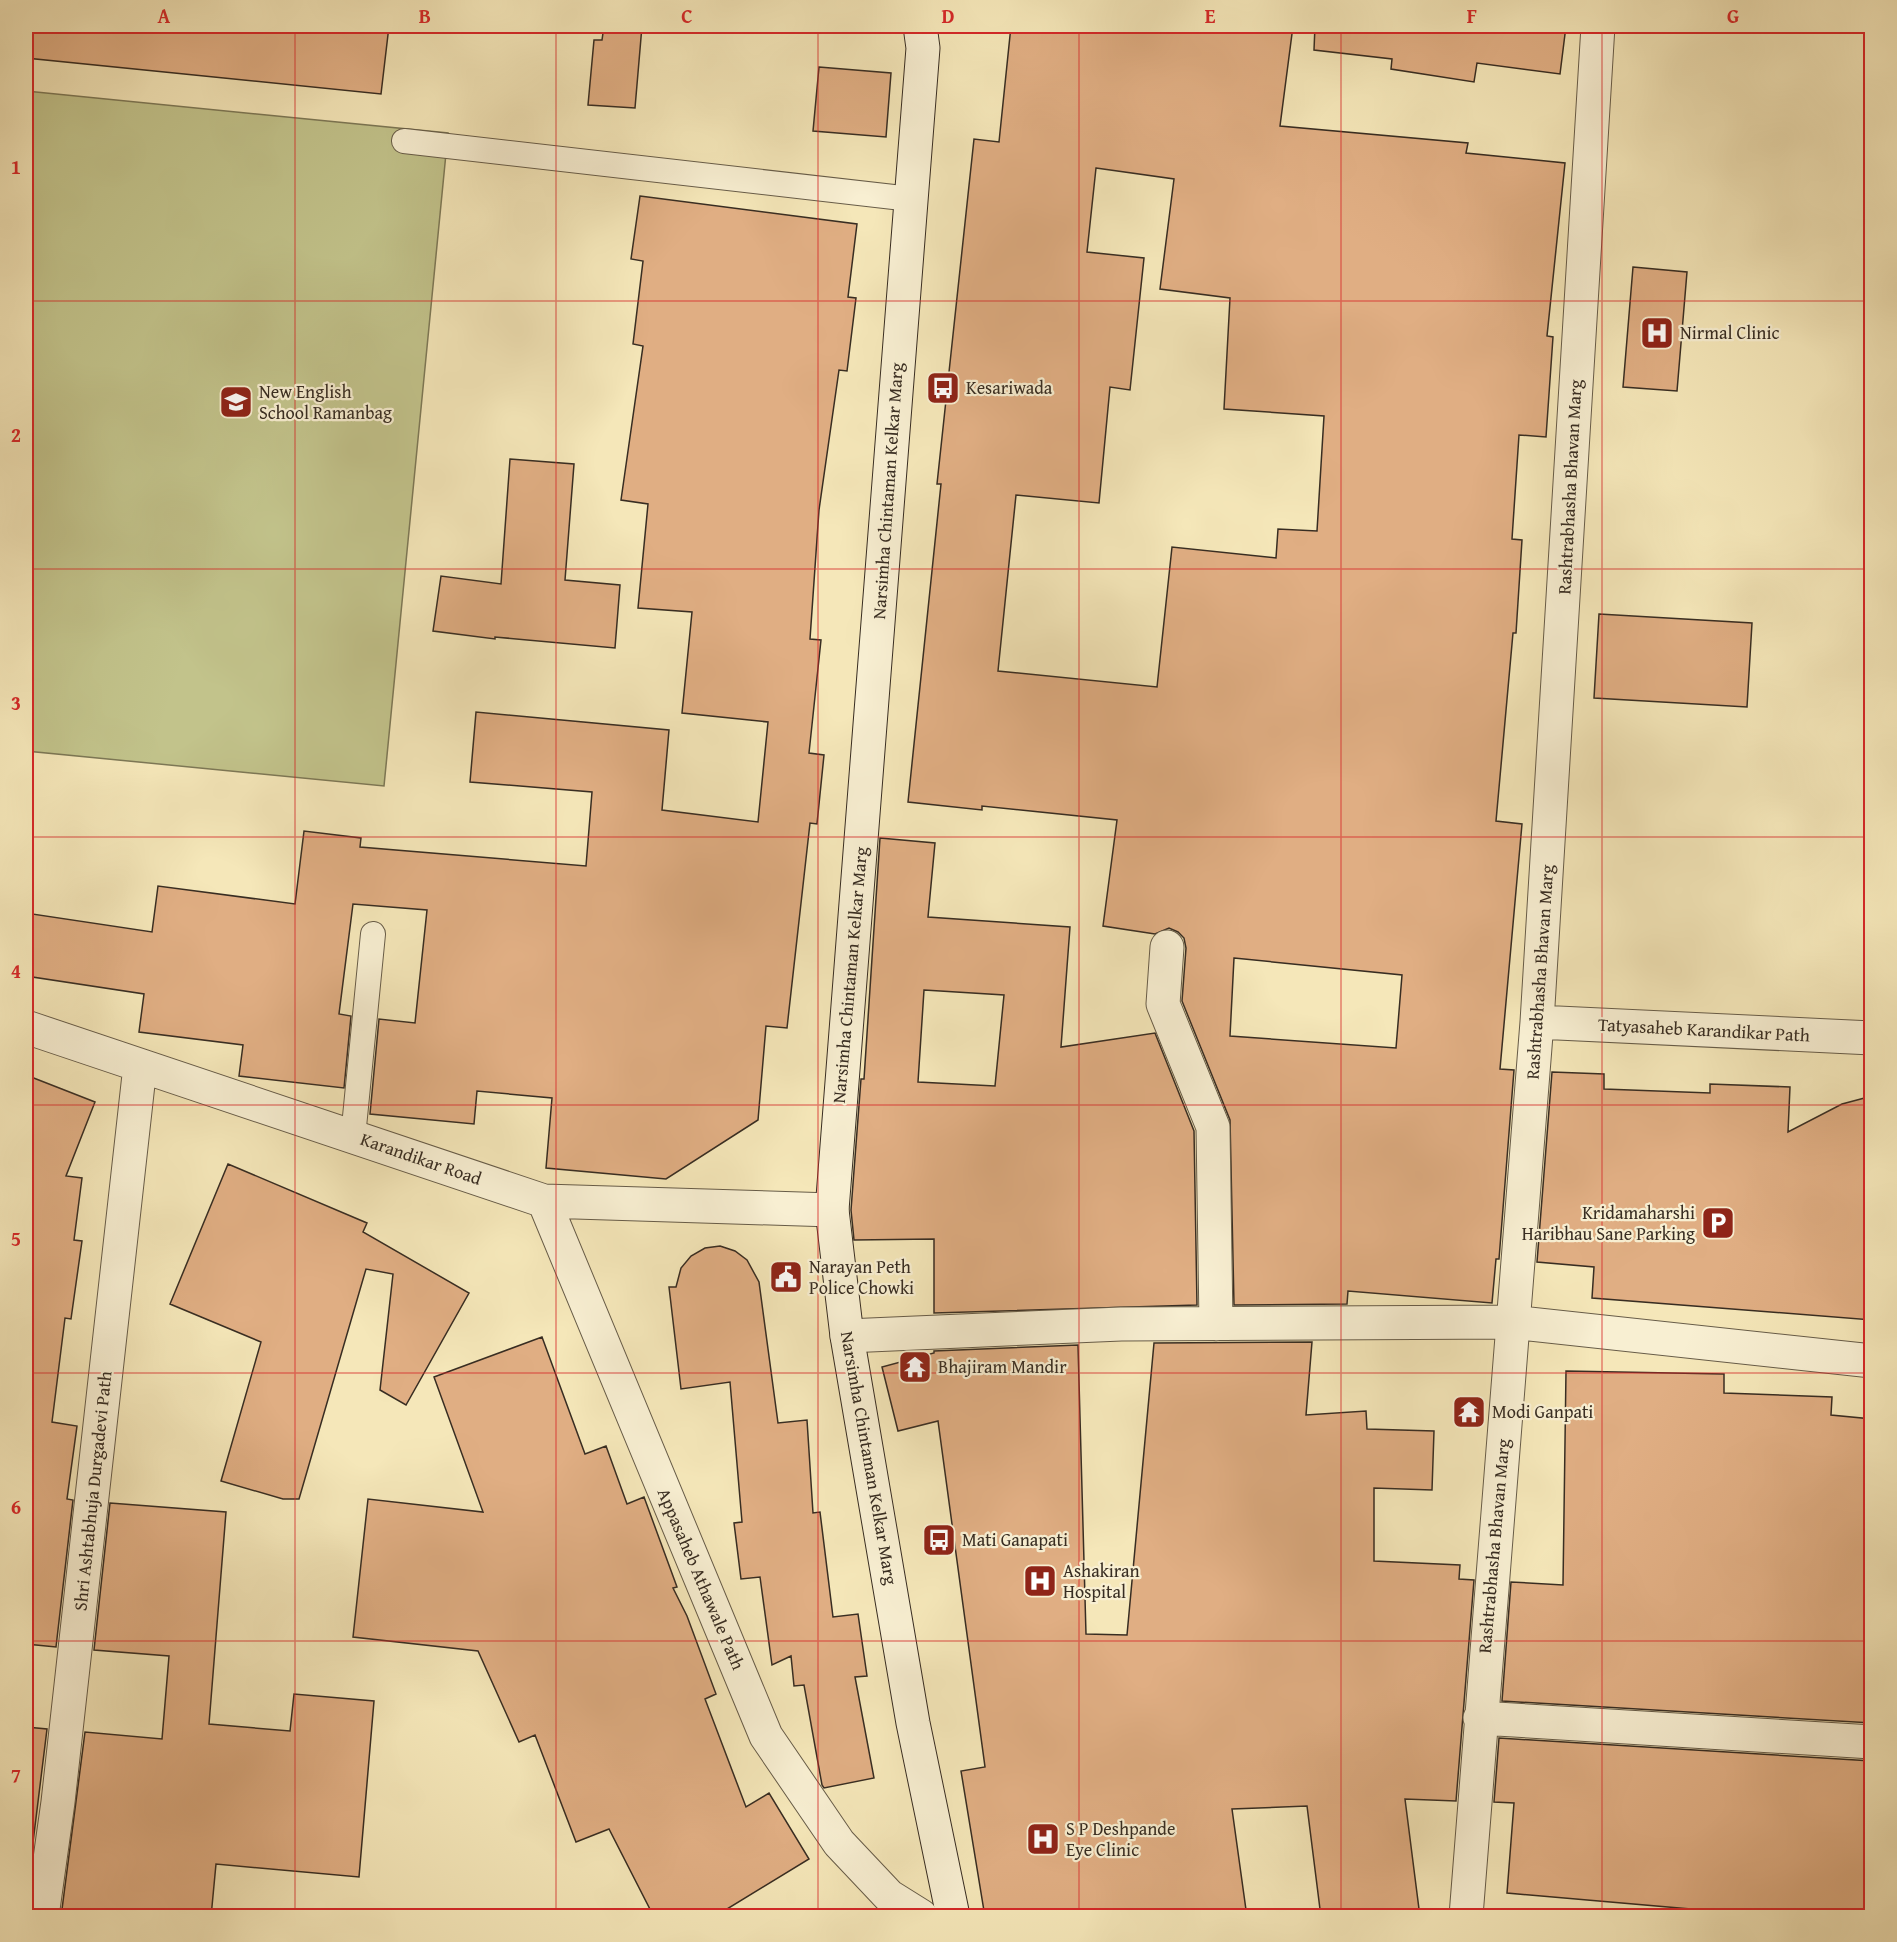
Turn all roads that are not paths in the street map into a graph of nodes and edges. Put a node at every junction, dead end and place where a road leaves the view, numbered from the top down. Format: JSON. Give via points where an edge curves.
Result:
{"nodes":[{"id":1,"x":920,"y":26,"type":"edge"},
{"id":2,"x":1598,"y":26,"type":"edge"},
{"id":3,"x":404,"y":141,"type":"dead end"},
{"id":4,"x":911,"y":199,"type":"junction"},
{"id":5,"x":373,"y":934,"type":"dead end"},
{"id":6,"x":1167,"y":947,"type":"dead end"},
{"id":7,"x":1538,"y":1022,"type":"junction"},
{"id":8,"x":26,"y":1027,"type":"edge"},
{"id":9,"x":1872,"y":1038,"type":"edge"},
{"id":10,"x":140,"y":1066,"type":"junction"},
{"id":11,"x":353,"y":1137,"type":"junction"},
{"id":12,"x":544,"y":1201,"type":"junction"},
{"id":13,"x":832,"y":1210,"type":"junction"},
{"id":14,"x":1511,"y":1322,"type":"junction"},
{"id":15,"x":1216,"y":1324,"type":"junction"},
{"id":16,"x":847,"y":1336,"type":"junction"},
{"id":17,"x":1872,"y":1361,"type":"edge"},
{"id":18,"x":1480,"y":1718,"type":"junction"},
{"id":19,"x":1872,"y":1742,"type":"edge"},
{"id":20,"x":42,"y":1917,"type":"edge"},
{"id":21,"x":921,"y":1917,"type":"edge"},
{"id":22,"x":953,"y":1917,"type":"edge"},
{"id":23,"x":1466,"y":1917,"type":"edge"}],
"edges":[{"from":1,"to":4,"type":"street","name":"Narsimha Chintaman Kelkar Marg","via":[[923,48]]},
{"from":2,"to":7,"type":"street","name":"Rashtrabhasha Bhavan Marg"},
{"from":3,"to":4,"type":"lane"},
{"from":4,"to":13,"type":"street","name":"Narsimha Chintaman Kelkar Marg"},
{"from":5,"to":11,"type":"lane"},
{"from":6,"to":15,"type":"street","via":[[1164,1004],[1213,1127]]},
{"from":7,"to":9,"type":"street","name":"Tatyasaheb Karandikar Path"},
{"from":7,"to":14,"type":"street","name":"Rashtrabhasha Bhavan Marg"},
{"from":8,"to":10,"type":"street","name":"Karandikar Road"},
{"from":10,"to":11,"type":"street","name":"Karandikar Road"},
{"from":10,"to":20,"type":"street","name":"Shri Ashtabhuja Durgadevi Path"},
{"from":11,"to":12,"type":"street","name":"Karandikar Road"},
{"from":12,"to":13,"type":"street","name":"Karandikar Road"},
{"from":12,"to":21,"type":"street","name":"Appasaheb Athawale Path","via":[[766,1736],[839,1843],[890,1896]]},
{"from":13,"to":16,"type":"street","name":"Narsimha Chintaman Kelkar Marg"},
{"from":14,"to":15,"type":"street"},
{"from":14,"to":17,"type":"street"},
{"from":14,"to":18,"type":"street","name":"Rashtrabhasha Bhavan Marg"},
{"from":15,"to":16,"type":"street","via":[[1121,1324]]},
{"from":16,"to":22,"type":"street","name":"Narsimha Chintaman Kelkar Marg","via":[[913,1723]]},
{"from":18,"to":19,"type":"street"},
{"from":18,"to":23,"type":"street","name":"Rashtrabhasha Bhavan Marg"}]}
